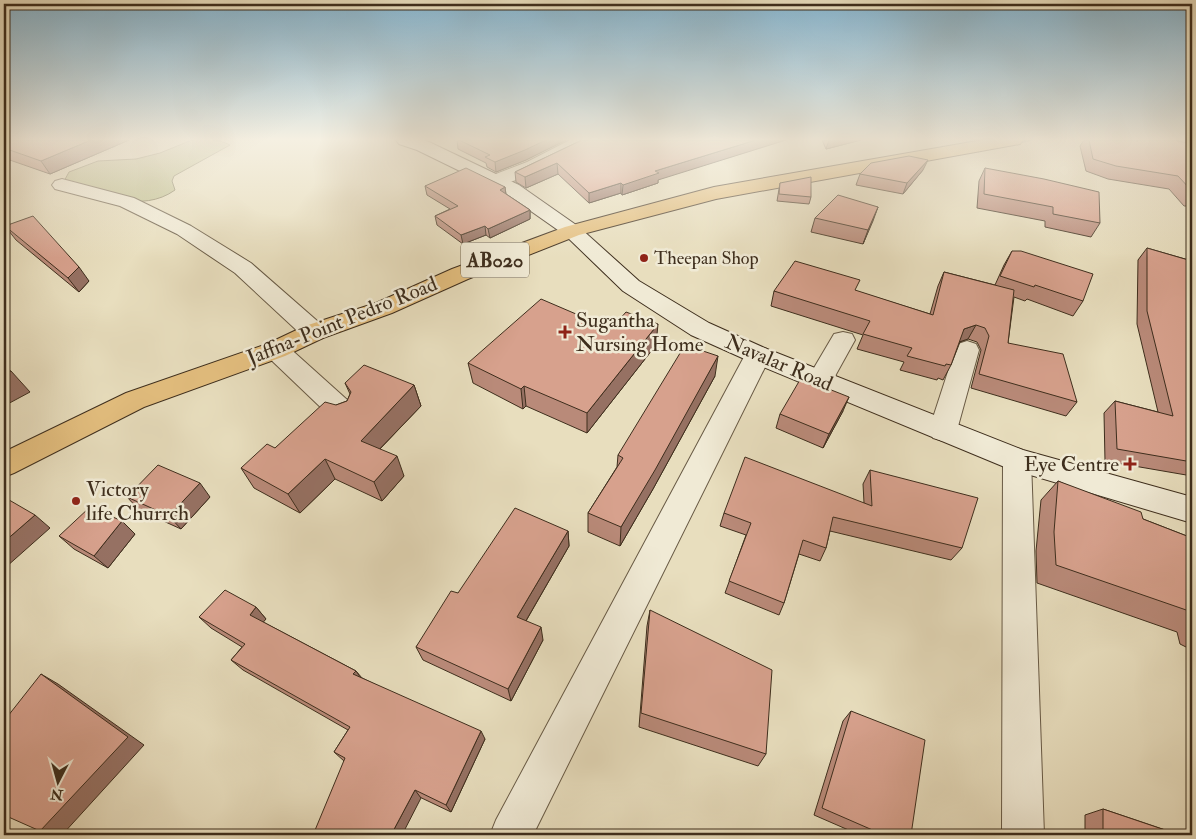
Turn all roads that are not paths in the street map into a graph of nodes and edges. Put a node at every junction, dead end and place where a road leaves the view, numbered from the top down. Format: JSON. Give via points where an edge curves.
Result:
{"nodes":[{"id":1,"x":491,"y":179,"type":"edge"},
{"id":2,"x":500,"y":179,"type":"edge"},
{"id":3,"x":796,"y":179,"type":"edge"},
{"id":4,"x":495,"y":181,"type":"junction"},
{"id":5,"x":62,"y":185,"type":"dead end"},
{"id":6,"x":572,"y":231,"type":"junction"},
{"id":7,"x":314,"y":332,"type":"junction"},
{"id":8,"x":843,"y":340,"type":"dead end"},
{"id":9,"x":276,"y":350,"type":"junction"},
{"id":10,"x":967,"y":350,"type":"dead end"},
{"id":11,"x":758,"y":355,"type":"junction"},
{"id":12,"x":820,"y":380,"type":"junction"},
{"id":13,"x":344,"y":412,"type":"edge"},
{"id":14,"x":943,"y":430,"type":"junction"},
{"id":15,"x":1017,"y":460,"type":"junction"},
{"id":16,"x":4,"y":465,"type":"edge"},
{"id":17,"x":1192,"y":510,"type":"edge"},
{"id":18,"x":512,"y":835,"type":"edge"},
{"id":19,"x":1023,"y":835,"type":"edge"}],
"edges":[{"from":1,"to":4,"type":"street","name":"Navalar Road"},
{"from":2,"to":4,"type":"street"},
{"from":3,"to":6,"type":"main road","name":"Jaffna-Point Pedro Road","number":"AB020","via":[[714,194]]},
{"from":4,"to":6,"type":"street","name":"Navalar Road","via":[[512,189]]},
{"from":5,"to":7,"type":"street","via":[[127,202],[184,230],[243,268]]},
{"from":6,"to":7,"type":"main road","name":"Jaffna-Point Pedro Road","number":"AB020","via":[[460,274],[384,308]]},
{"from":6,"to":11,"type":"street","name":"Navalar Road","via":[[631,286],[700,328]]},
{"from":7,"to":9,"type":"main road","name":"Jaffna-Point Pedro Road","number":"AB020"},
{"from":8,"to":12,"type":"street"},
{"from":9,"to":13,"type":"street"},
{"from":9,"to":16,"type":"main road","name":"Jaffna-Point Pedro Road","number":"AB020","via":[[135,400]]},
{"from":10,"to":14,"type":"street"},
{"from":11,"to":12,"type":"street","name":"Navalar Road"},
{"from":11,"to":18,"type":"street"},
{"from":12,"to":14,"type":"street","name":"Navalar Road"},
{"from":14,"to":15,"type":"street","name":"Navalar Road"},
{"from":15,"to":17,"type":"street","name":"Navalar Road"},
{"from":15,"to":19,"type":"street"}]}
